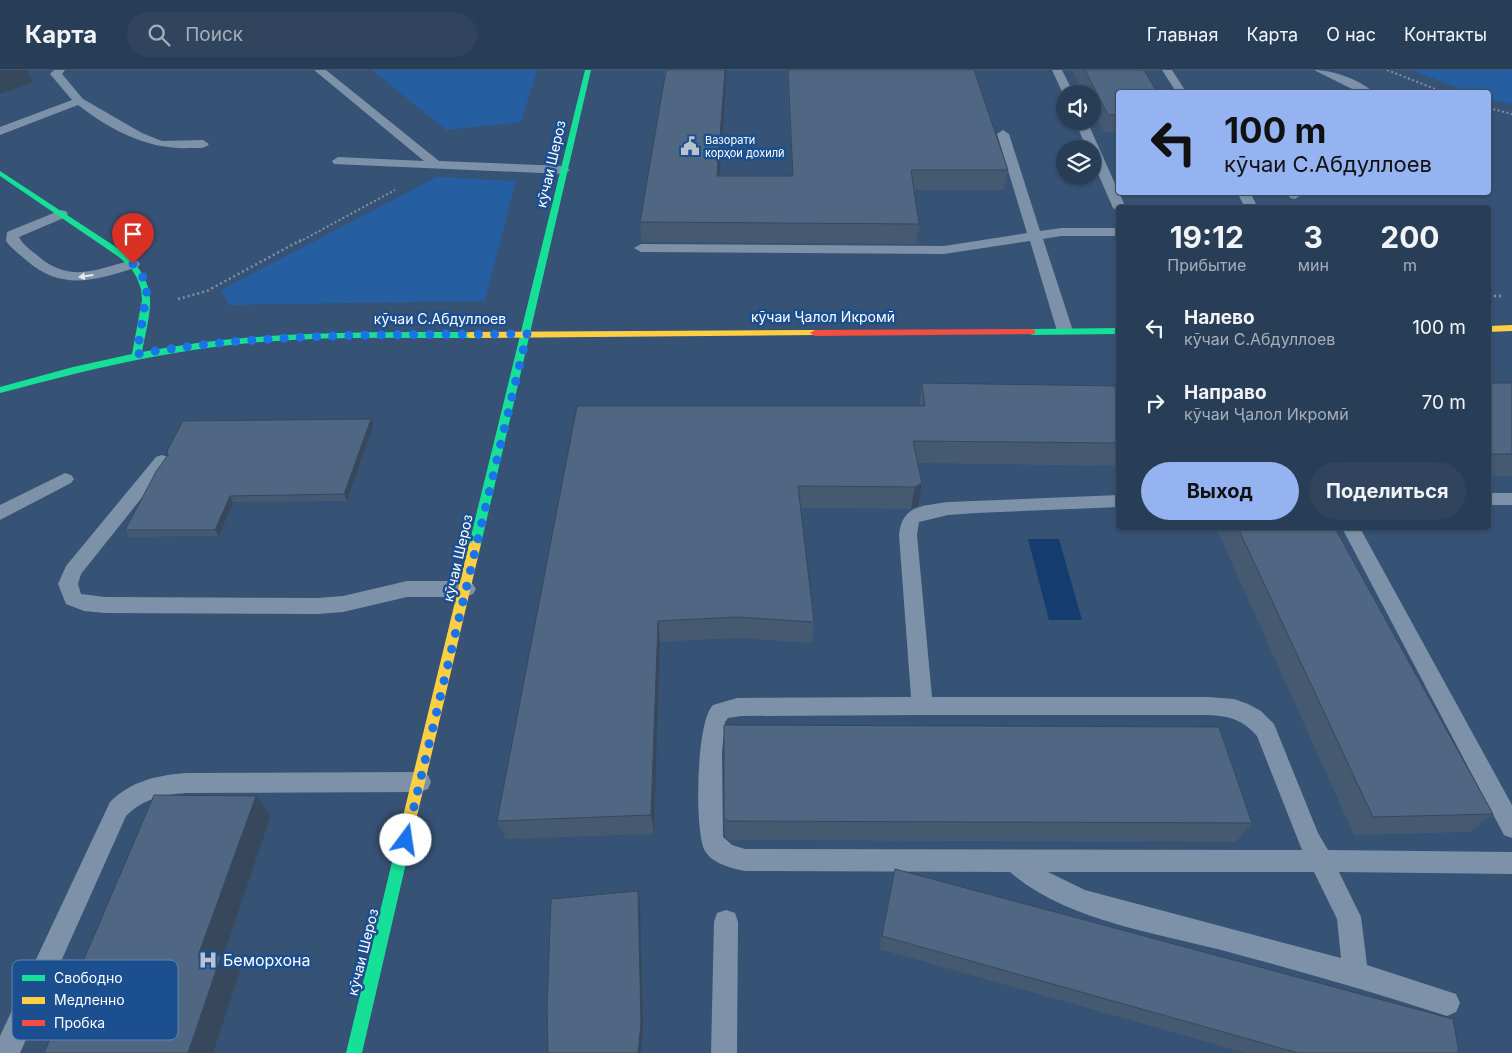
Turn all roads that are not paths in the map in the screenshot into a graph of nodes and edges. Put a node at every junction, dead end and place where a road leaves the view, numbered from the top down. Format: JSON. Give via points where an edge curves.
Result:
{"nodes":[{"id":1,"x":60,"y":70,"type":"edge"},
{"id":2,"x":319,"y":70,"type":"edge"},
{"id":3,"x":588,"y":70,"type":"edge"},
{"id":4,"x":1058,"y":70,"type":"edge"},
{"id":5,"x":1167,"y":70,"type":"edge"},
{"id":6,"x":1319,"y":70,"type":"edge"},
{"id":7,"x":1064,"y":85,"type":"edge"},
{"id":8,"x":1180,"y":90,"type":"edge"},
{"id":9,"x":1364,"y":90,"type":"edge"},
{"id":10,"x":79,"y":101,"type":"junction"},
{"id":11,"x":1085,"y":130,"type":"edge"},
{"id":12,"x":0,"y":131,"type":"edge"},
{"id":13,"x":1003,"y":134,"type":"dead end"},
{"id":14,"x":203,"y":144,"type":"dead end"},
{"id":15,"x":338,"y":161,"type":"dead end"},
{"id":16,"x":435,"y":164,"type":"junction"},
{"id":17,"x":564,"y":170,"type":"junction"},
{"id":18,"x":0,"y":173,"type":"edge"},
{"id":19,"x":1119,"y":205,"type":"edge"},
{"id":20,"x":61,"y":214,"type":"junction"},
{"id":21,"x":1116,"y":232,"type":"edge"},
{"id":22,"x":1035,"y":236,"type":"junction"},
{"id":23,"x":641,"y":248,"type":"edge"},
{"id":24,"x":133,"y":264,"type":"junction"},
{"id":25,"x":1491,"y":328,"type":"edge"},
{"id":26,"x":1512,"y":328,"type":"edge"},
{"id":27,"x":1065,"y":331,"type":"junction"},
{"id":28,"x":1116,"y":331,"type":"edge"},
{"id":29,"x":527,"y":334,"type":"junction"},
{"id":30,"x":137,"y":354,"type":"junction"},
{"id":31,"x":0,"y":390,"type":"edge"},
{"id":32,"x":162,"y":461,"type":"edge"},
{"id":33,"x":65,"y":479,"type":"dead end"},
{"id":34,"x":1491,"y":499,"type":"edge"},
{"id":35,"x":1512,"y":500,"type":"edge"},
{"id":36,"x":1116,"y":502,"type":"edge"},
{"id":37,"x":0,"y":512,"type":"edge"},
{"id":38,"x":1352,"y":530,"type":"edge"},
{"id":39,"x":466,"y":589,"type":"junction"},
{"id":40,"x":922,"y":706,"type":"junction"},
{"id":41,"x":420,"y":782,"type":"junction"},
{"id":42,"x":1512,"y":827,"type":"edge"},
{"id":43,"x":1014,"y":860,"type":"junction"},
{"id":44,"x":1321,"y":861,"type":"junction"},
{"id":45,"x":1512,"y":863,"type":"edge"},
{"id":46,"x":726,"y":922,"type":"dead end"},
{"id":47,"x":49,"y":960,"type":"edge"},
{"id":48,"x":1356,"y":974,"type":"junction"},
{"id":49,"x":1447,"y":1003,"type":"dead end"},
{"id":50,"x":12,"y":1040,"type":"edge"},
{"id":51,"x":6,"y":1053,"type":"edge"},
{"id":52,"x":354,"y":1053,"type":"edge"},
{"id":53,"x":724,"y":1053,"type":"edge"}],
"edges":[{"from":1,"to":10,"type":"lane","via":[[56,74]]},
{"from":2,"to":16,"type":"lane"},
{"from":3,"to":17,"type":"street","name":"кӯчаи Шероз"},
{"from":4,"to":7,"type":"lane"},
{"from":5,"to":8,"type":"lane"},
{"from":6,"to":9,"type":"lane"},
{"from":10,"to":12,"type":"lane"},
{"from":10,"to":14,"type":"lane","via":[[149,141]]},
{"from":11,"to":19,"type":"lane"},
{"from":13,"to":22,"type":"lane"},
{"from":15,"to":16,"type":"lane"},
{"from":16,"to":17,"type":"lane"},
{"from":17,"to":29,"type":"street","name":"кӯчаи Шероз"},
{"from":18,"to":20,"type":"street"},
{"from":20,"to":24,"type":"street"},
{"from":24,"to":20,"type":"lane","one_way":true,"via":[[86,276],[60,275],[41,265],[12,241],[12,235]]},
{"from":21,"to":22,"type":"lane","via":[[1071,231]]},
{"from":22,"to":23,"type":"lane","via":[[944,250]]},
{"from":22,"to":27,"type":"lane"},
{"from":24,"to":30,"type":"street","via":[[145,280],[145,306]]},
{"from":25,"to":26,"type":"street"},
{"from":27,"to":28,"type":"street","name":"кӯчаи Ҷалол Икромӣ"},
{"from":27,"to":29,"type":"street","name":"кӯчаи Ҷалол Икромӣ"},
{"from":29,"to":30,"type":"street","name":"кӯчаи С.Абдуллоев","via":[[300,336],[201,344]]},
{"from":29,"to":39,"type":"street","name":"кӯчаи Шероз"},
{"from":30,"to":31,"type":"street","name":"кӯчаи С.Абдуллоев"},
{"from":32,"to":39,"type":"lane","via":[[73,571],[68,584],[73,598],[84,603],[105,605],[318,606],[343,604],[400,590]]},
{"from":33,"to":37,"type":"lane"},
{"from":34,"to":35,"type":"lane"},
{"from":36,"to":40,"type":"lane","via":[[944,508],[914,516],[909,522],[908,535]]},
{"from":38,"to":42,"type":"lane"},
{"from":39,"to":41,"type":"street","name":"кӯчаи Шероз"},
{"from":40,"to":43,"type":"lane","via":[[724,709],[713,724],[711,838],[715,848],[745,860]]},
{"from":40,"to":44,"type":"lane","via":[[1208,706],[1245,711],[1266,731]]},
{"from":41,"to":47,"type":"lane","via":[[186,783],[148,789],[126,800],[118,809]]},
{"from":41,"to":52,"type":"street","name":"кӯчаи Шероз"},
{"from":43,"to":44,"type":"lane"},
{"from":43,"to":48,"type":"lane","via":[[1034,878],[1085,902]]},
{"from":44,"to":45,"type":"lane"},
{"from":44,"to":48,"type":"lane","via":[[1349,916]]},
{"from":46,"to":53,"type":"lane"},
{"from":48,"to":49,"type":"lane"},
{"from":50,"to":51,"type":"lane"}]}
